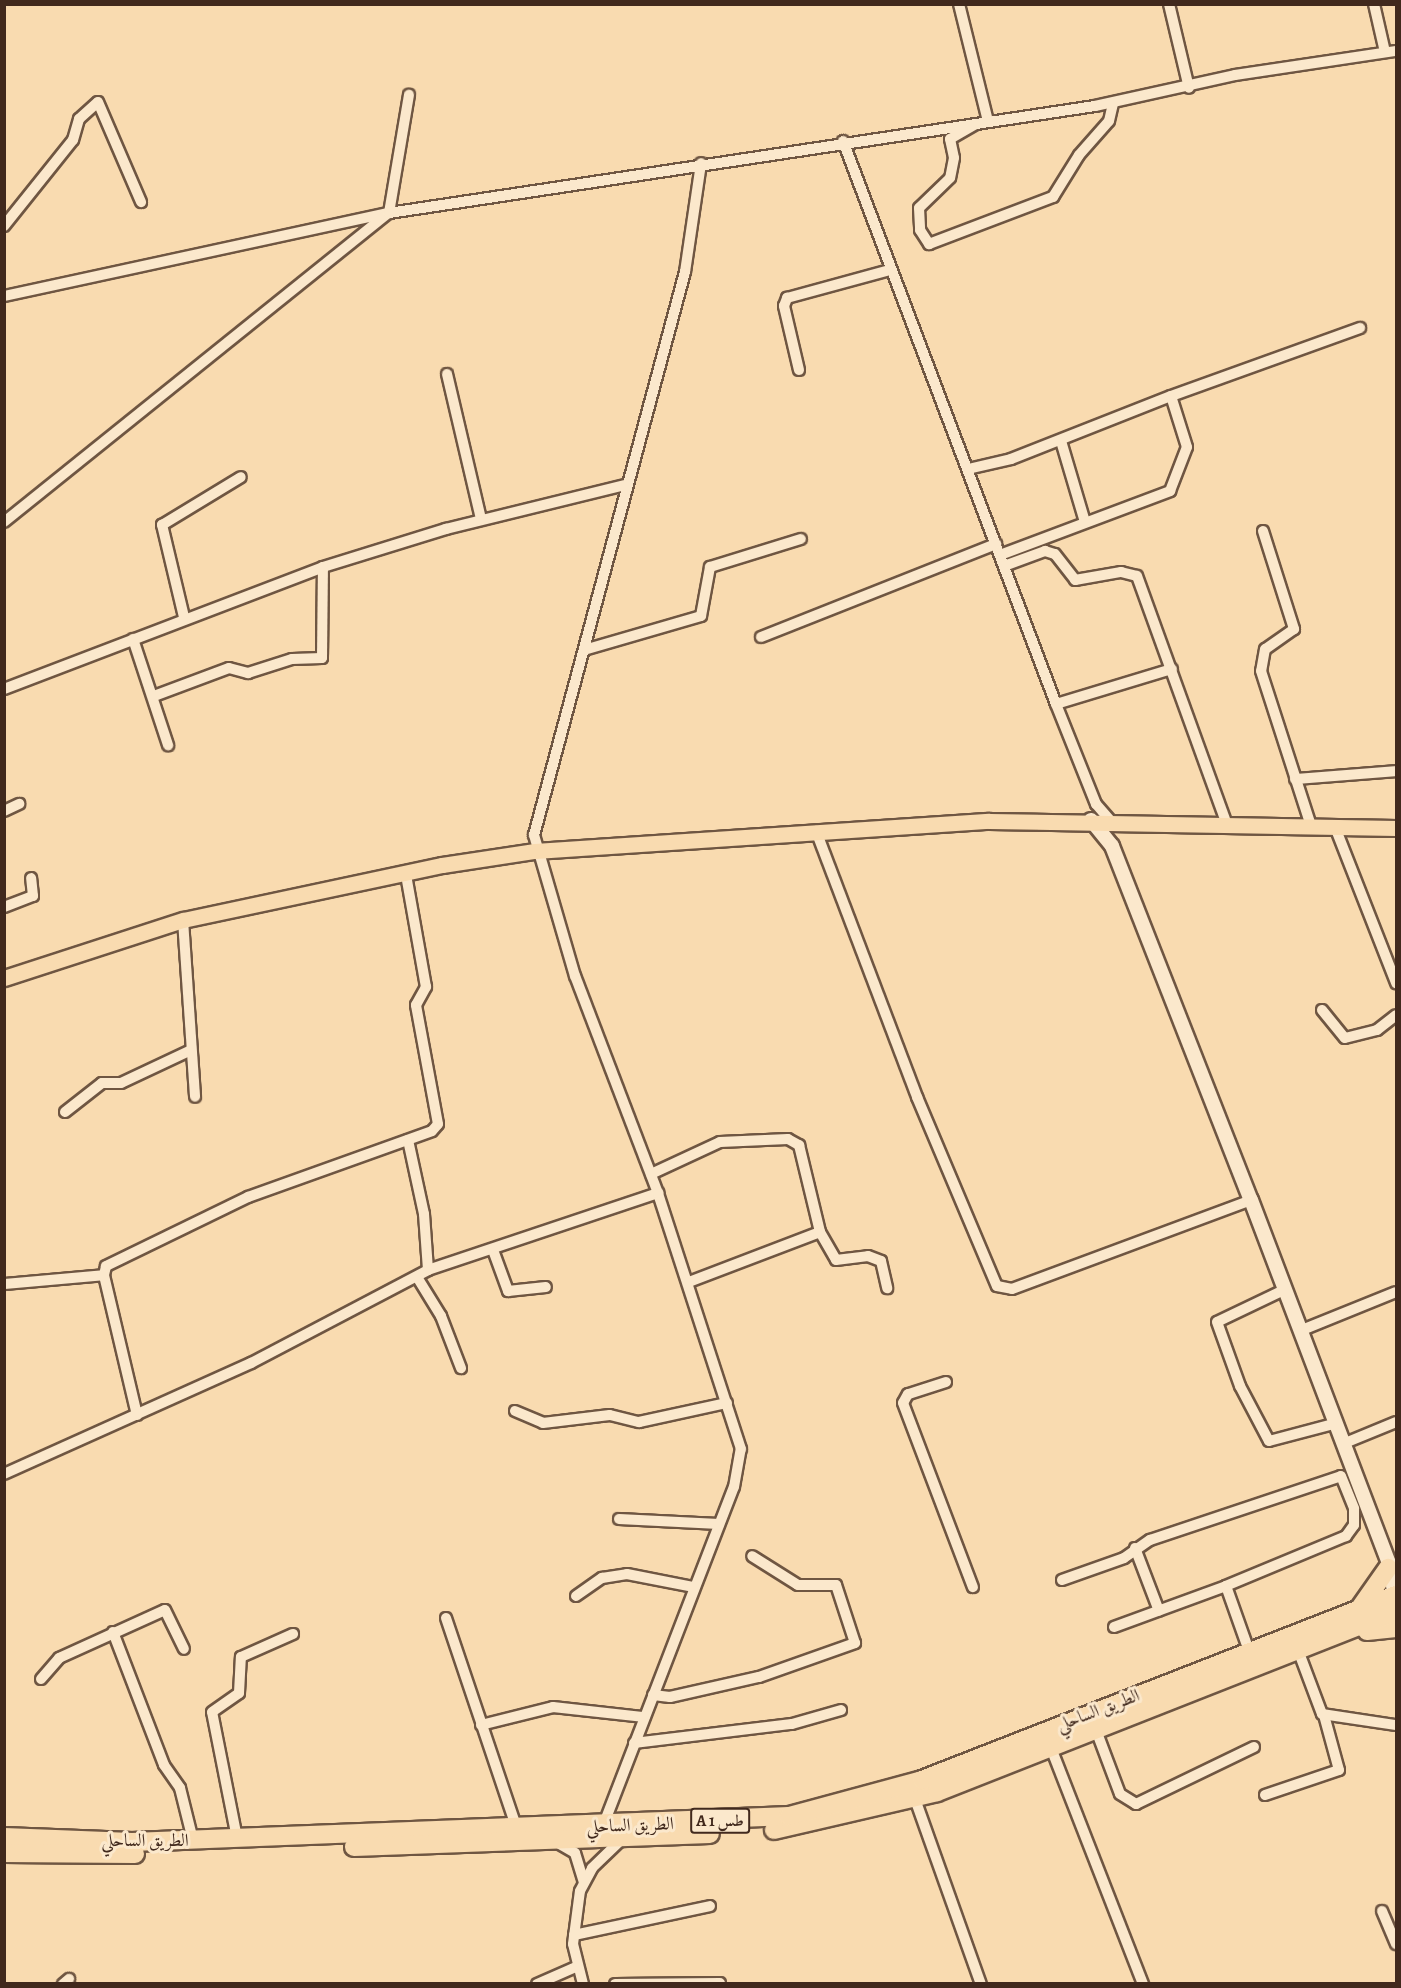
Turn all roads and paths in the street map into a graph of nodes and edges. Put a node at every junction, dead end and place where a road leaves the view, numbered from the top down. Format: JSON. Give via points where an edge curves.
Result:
{"nodes":[{"id":1,"x":959,"y":4,"type":"edge"},
{"id":2,"x":1169,"y":4,"type":"edge"},
{"id":3,"x":1374,"y":4,"type":"edge"},
{"id":4,"x":1391,"y":51,"type":"edge"},
{"id":5,"x":1189,"y":88,"type":"junction"},
{"id":6,"x":409,"y":95,"type":"dead end"},
{"id":7,"x":1113,"y":103,"type":"junction"},
{"id":8,"x":983,"y":122,"type":"junction"},
{"id":9,"x":843,"y":141,"type":"junction"},
{"id":10,"x":701,"y":163,"type":"junction"},
{"id":11,"x":141,"y":202,"type":"dead end"},
{"id":12,"x":389,"y":213,"type":"junction"},
{"id":13,"x":4,"y":226,"type":"edge"},
{"id":14,"x":890,"y":270,"type":"junction"},
{"id":15,"x":4,"y":296,"type":"edge"},
{"id":16,"x":1360,"y":328,"type":"dead end"},
{"id":17,"x":799,"y":370,"type":"dead end"},
{"id":18,"x":447,"y":374,"type":"dead end"},
{"id":19,"x":1171,"y":396,"type":"junction"},
{"id":20,"x":1061,"y":441,"type":"junction"},
{"id":21,"x":968,"y":469,"type":"junction"},
{"id":22,"x":241,"y":477,"type":"dead end"},
{"id":23,"x":624,"y":485,"type":"junction"},
{"id":24,"x":481,"y":519,"type":"junction"},
{"id":25,"x":4,"y":522,"type":"edge"},
{"id":26,"x":1085,"y":522,"type":"junction"},
{"id":27,"x":1263,"y":531,"type":"dead end"},
{"id":28,"x":801,"y":539,"type":"dead end"},
{"id":29,"x":996,"y":544,"type":"junction"},
{"id":30,"x":1002,"y":561,"type":"junction"},
{"id":31,"x":323,"y":567,"type":"junction"},
{"id":32,"x":184,"y":617,"type":"junction"},
{"id":33,"x":761,"y":637,"type":"dead end"},
{"id":34,"x":133,"y":639,"type":"junction"},
{"id":35,"x":584,"y":650,"type":"junction"},
{"id":36,"x":1172,"y":669,"type":"junction"},
{"id":37,"x":4,"y":689,"type":"edge"},
{"id":38,"x":154,"y":696,"type":"junction"},
{"id":39,"x":1056,"y":705,"type":"junction"},
{"id":40,"x":168,"y":745,"type":"dead end"},
{"id":41,"x":1396,"y":771,"type":"edge"},
{"id":42,"x":1295,"y":779,"type":"junction"},
{"id":43,"x":19,"y":804,"type":"dead end"},
{"id":44,"x":4,"y":811,"type":"edge"},
{"id":45,"x":1091,"y":820,"type":"junction"},
{"id":46,"x":1110,"y":820,"type":"junction"},
{"id":47,"x":1136,"y":821,"type":"junction"},
{"id":48,"x":1227,"y":825,"type":"junction"},
{"id":49,"x":1311,"y":826,"type":"junction"},
{"id":50,"x":1335,"y":827,"type":"junction"},
{"id":51,"x":1396,"y":828,"type":"edge"},
{"id":52,"x":816,"y":831,"type":"junction"},
{"id":53,"x":1112,"y":846,"type":"junction"},
{"id":54,"x":535,"y":851,"type":"junction"},
{"id":55,"x":406,"y":875,"type":"junction"},
{"id":56,"x":31,"y":878,"type":"dead end"},
{"id":57,"x":4,"y":907,"type":"edge"},
{"id":58,"x":183,"y":920,"type":"junction"},
{"id":59,"x":4,"y":978,"type":"edge"},
{"id":60,"x":1396,"y":983,"type":"edge"},
{"id":61,"x":1322,"y":1010,"type":"dead end"},
{"id":62,"x":1396,"y":1015,"type":"edge"},
{"id":63,"x":191,"y":1050,"type":"junction"},
{"id":64,"x":195,"y":1097,"type":"dead end"},
{"id":65,"x":65,"y":1112,"type":"dead end"},
{"id":66,"x":408,"y":1140,"type":"junction"},
{"id":67,"x":651,"y":1174,"type":"junction"},
{"id":68,"x":658,"y":1193,"type":"junction"},
{"id":69,"x":1251,"y":1200,"type":"junction"},
{"id":70,"x":820,"y":1232,"type":"junction"},
{"id":71,"x":493,"y":1250,"type":"junction"},
{"id":72,"x":428,"y":1270,"type":"junction"},
{"id":73,"x":104,"y":1275,"type":"junction"},
{"id":74,"x":417,"y":1277,"type":"junction"},
{"id":75,"x":688,"y":1282,"type":"junction"},
{"id":76,"x":4,"y":1284,"type":"edge"},
{"id":77,"x":546,"y":1287,"type":"dead end"},
{"id":78,"x":887,"y":1288,"type":"dead end"},
{"id":79,"x":1286,"y":1289,"type":"junction"},
{"id":80,"x":1396,"y":1292,"type":"edge"},
{"id":81,"x":1302,"y":1330,"type":"junction"},
{"id":82,"x":461,"y":1368,"type":"dead end"},
{"id":83,"x":946,"y":1382,"type":"dead end"},
{"id":84,"x":727,"y":1403,"type":"junction"},
{"id":85,"x":515,"y":1411,"type":"dead end"},
{"id":86,"x":137,"y":1415,"type":"junction"},
{"id":87,"x":1396,"y":1422,"type":"edge"},
{"id":88,"x":1337,"y":1423,"type":"junction"},
{"id":89,"x":1345,"y":1443,"type":"junction"},
{"id":90,"x":4,"y":1474,"type":"edge"},
{"id":91,"x":619,"y":1519,"type":"dead end"},
{"id":92,"x":719,"y":1524,"type":"junction"},
{"id":93,"x":1135,"y":1548,"type":"junction"},
{"id":94,"x":752,"y":1556,"type":"dead end"},
{"id":95,"x":1393,"y":1568,"type":"edge"},
{"id":96,"x":1062,"y":1580,"type":"dead end"},
{"id":97,"x":1226,"y":1586,"type":"junction"},
{"id":98,"x":693,"y":1587,"type":"junction"},
{"id":99,"x":973,"y":1587,"type":"dead end"},
{"id":100,"x":576,"y":1596,"type":"dead end"},
{"id":101,"x":1396,"y":1601,"type":"edge"},
{"id":102,"x":1359,"y":1608,"type":"junction"},
{"id":103,"x":1159,"y":1611,"type":"junction"},
{"id":104,"x":446,"y":1618,"type":"dead end"},
{"id":105,"x":1114,"y":1628,"type":"dead end"},
{"id":106,"x":1396,"y":1628,"type":"edge"},
{"id":107,"x":1347,"y":1630,"type":"junction"},
{"id":108,"x":113,"y":1632,"type":"junction"},
{"id":109,"x":293,"y":1634,"type":"dead end"},
{"id":110,"x":184,"y":1649,"type":"dead end"},
{"id":111,"x":1298,"y":1650,"type":"junction"},
{"id":112,"x":1249,"y":1651,"type":"junction"},
{"id":113,"x":41,"y":1679,"type":"dead end"},
{"id":114,"x":654,"y":1695,"type":"junction"},
{"id":115,"x":841,"y":1710,"type":"dead end"},
{"id":116,"x":1324,"y":1715,"type":"junction"},
{"id":117,"x":644,"y":1717,"type":"junction"},
{"id":118,"x":482,"y":1725,"type":"junction"},
{"id":119,"x":1396,"y":1725,"type":"edge"},
{"id":120,"x":1096,"y":1730,"type":"junction"},
{"id":121,"x":634,"y":1743,"type":"junction"},
{"id":122,"x":1254,"y":1747,"type":"dead end"},
{"id":123,"x":1051,"y":1748,"type":"junction"},
{"id":124,"x":1265,"y":1795,"type":"dead end"},
{"id":125,"x":915,"y":1799,"type":"junction"},
{"id":126,"x":603,"y":1826,"type":"junction"},
{"id":127,"x":517,"y":1829,"type":"junction"},
{"id":128,"x":4,"y":1837,"type":"edge"},
{"id":129,"x":237,"y":1839,"type":"junction"},
{"id":130,"x":622,"y":1839,"type":"junction"},
{"id":131,"x":193,"y":1840,"type":"junction"},
{"id":132,"x":553,"y":1841,"type":"junction"},
{"id":133,"x":4,"y":1853,"type":"edge"},
{"id":134,"x":585,"y":1882,"type":"junction"},
{"id":135,"x":710,"y":1906,"type":"dead end"},
{"id":136,"x":1382,"y":1911,"type":"dead end"},
{"id":137,"x":574,"y":1935,"type":"junction"},
{"id":138,"x":1396,"y":1944,"type":"edge"},
{"id":139,"x":576,"y":1967,"type":"junction"},
{"id":140,"x":537,"y":1983,"type":"edge"},
{"id":141,"x":583,"y":1983,"type":"edge"},
{"id":142,"x":615,"y":1983,"type":"edge"},
{"id":143,"x":720,"y":1983,"type":"edge"},
{"id":144,"x":981,"y":1983,"type":"edge"},
{"id":145,"x":1143,"y":1983,"type":"edge"}],
"edges":[{"from":1,"to":8,"type":"street"},
{"from":2,"to":5,"type":"street"},
{"from":3,"to":4,"type":"street"},
{"from":4,"to":5,"type":"street","via":[[1235,75]]},
{"from":5,"to":7,"type":"street"},
{"from":6,"to":12,"type":"street"},
{"from":7,"to":8,"type":"street"},
{"from":7,"to":8,"type":"street","via":[[1109,121],[1079,155],[1053,196],[929,244],[920,230],[919,208],[950,178],[954,158],[950,139]]},
{"from":8,"to":9,"type":"street"},
{"from":9,"to":10,"type":"street"},
{"from":9,"to":14,"type":"street"},
{"from":10,"to":12,"type":"street"},
{"from":10,"to":23,"type":"street","via":[[685,272]]},
{"from":11,"to":13,"type":"street","via":[[98,102],[79,119],[74,140]]},
{"from":12,"to":15,"type":"street"},
{"from":12,"to":25,"type":"street"},
{"from":14,"to":17,"type":"street","via":[[787,298],[784,306]]},
{"from":14,"to":21,"type":"street"},
{"from":16,"to":19,"type":"street"},
{"from":18,"to":24,"type":"street"},
{"from":19,"to":20,"type":"street"},
{"from":19,"to":26,"type":"street","via":[[1187,447],[1173,486]]},
{"from":20,"to":21,"type":"street"},
{"from":20,"to":26,"type":"street"},
{"from":21,"to":29,"type":"street"},
{"from":22,"to":32,"type":"street","via":[[162,525]]},
{"from":23,"to":24,"type":"street"},
{"from":23,"to":35,"type":"street"},
{"from":24,"to":31,"type":"street"},
{"from":26,"to":30,"type":"street"},
{"from":27,"to":42,"type":"street","via":[[1294,629],[1265,649],[1261,671]]},
{"from":28,"to":35,"type":"street","via":[[710,567],[700,616]]},
{"from":29,"to":30,"type":"street"},
{"from":29,"to":33,"type":"street"},
{"from":30,"to":36,"type":"street","via":[[1045,551],[1055,554],[1075,580],[1133,574]]},
{"from":30,"to":39,"type":"street"},
{"from":31,"to":32,"type":"street"},
{"from":31,"to":38,"type":"street","via":[[322,658],[292,659],[248,673],[229,668]]},
{"from":32,"to":34,"type":"street"},
{"from":34,"to":37,"type":"street"},
{"from":34,"to":38,"type":"street"},
{"from":35,"to":54,"type":"street","via":[[543,796]]},
{"from":36,"to":39,"type":"street"},
{"from":36,"to":48,"type":"street"},
{"from":38,"to":40,"type":"street"},
{"from":39,"to":46,"type":"street","via":[[1096,804]]},
{"from":41,"to":42,"type":"street"},
{"from":42,"to":49,"type":"street"},
{"from":43,"to":44,"type":"street"},
{"from":45,"to":46,"type":"main road"},
{"from":45,"to":52,"type":"main road"},
{"from":45,"to":53,"type":"street"},
{"from":46,"to":47,"type":"main road"},
{"from":47,"to":48,"type":"main road"},
{"from":47,"to":53,"type":"street","via":[[1118,834]]},
{"from":48,"to":49,"type":"main road"},
{"from":49,"to":50,"type":"main road"},
{"from":50,"to":51,"type":"main road"},
{"from":50,"to":60,"type":"street"},
{"from":52,"to":54,"type":"main road"},
{"from":52,"to":69,"type":"street","via":[[917,1097],[997,1286],[1012,1289]]},
{"from":53,"to":69,"type":"street"},
{"from":54,"to":55,"type":"main road"},
{"from":54,"to":67,"type":"street"},
{"from":55,"to":58,"type":"main road"},
{"from":55,"to":66,"type":"street","via":[[426,987],[416,1005],[439,1120],[432,1131]]},
{"from":56,"to":57,"type":"street","via":[[33,896]]},
{"from":58,"to":59,"type":"main road"},
{"from":58,"to":63,"type":"street"},
{"from":61,"to":62,"type":"street","via":[[1345,1038],[1377,1030]]},
{"from":63,"to":64,"type":"street"},
{"from":63,"to":65,"type":"street","via":[[121,1083],[102,1083]]},
{"from":66,"to":72,"type":"street","via":[[424,1214]]},
{"from":66,"to":73,"type":"street","via":[[232,1204],[112,1261]]},
{"from":67,"to":68,"type":"street"},
{"from":67,"to":70,"type":"street","via":[[720,1142],[795,1140]]},
{"from":68,"to":71,"type":"street"},
{"from":68,"to":75,"type":"street"},
{"from":69,"to":79,"type":"street"},
{"from":70,"to":75,"type":"street"},
{"from":70,"to":78,"type":"street","via":[[836,1260],[868,1256],[881,1261]]},
{"from":71,"to":72,"type":"street"},
{"from":71,"to":77,"type":"street","via":[[508,1291]]},
{"from":72,"to":74,"type":"street"},
{"from":73,"to":76,"type":"street"},
{"from":73,"to":86,"type":"street"},
{"from":74,"to":82,"type":"street","via":[[441,1316]]},
{"from":74,"to":86,"type":"street"},
{"from":75,"to":84,"type":"street"},
{"from":79,"to":81,"type":"street"},
{"from":79,"to":88,"type":"street","via":[[1219,1319],[1240,1386],[1269,1441]]},
{"from":80,"to":81,"type":"street"},
{"from":81,"to":88,"type":"street"},
{"from":83,"to":99,"type":"street","via":[[905,1396],[903,1403]]},
{"from":84,"to":85,"type":"street","via":[[639,1422],[610,1415],[543,1423]]},
{"from":84,"to":92,"type":"street","via":[[741,1464]]},
{"from":86,"to":90,"type":"street"},
{"from":87,"to":89,"type":"street"},
{"from":88,"to":89,"type":"street"},
{"from":89,"to":95,"type":"street"},
{"from":91,"to":92,"type":"street"},
{"from":92,"to":98,"type":"street"},
{"from":93,"to":96,"type":"street"},
{"from":93,"to":97,"type":"street","via":[[1334,1475],[1346,1479],[1354,1525],[1346,1536]]},
{"from":93,"to":103,"type":"street"},
{"from":94,"to":114,"type":"street","via":[[798,1585],[836,1585],[855,1643],[759,1677],[670,1696]]},
{"from":95,"to":101,"type":"street"},
{"from":95,"to":102,"type":"highway"},
{"from":97,"to":103,"type":"street"},
{"from":97,"to":112,"type":"street"},
{"from":98,"to":100,"type":"street","via":[[627,1574],[602,1578]]},
{"from":98,"to":114,"type":"street"},
{"from":101,"to":102,"type":"highway","name":"الطريق الساحلي","number":"A 1 طس"},
{"from":101,"to":107,"type":"highway","name":"الطريق الساحلي","number":"A 1 طس"},
{"from":102,"to":112,"type":"highway","name":"الطريق الساحلي","number":"A 1 طس"},
{"from":103,"to":105,"type":"street"},
{"from":104,"to":118,"type":"street"},
{"from":106,"to":107,"type":"highway"},
{"from":107,"to":111,"type":"highway","name":"الطريق الساحلي","number":"A 1 طس"},
{"from":108,"to":110,"type":"street","via":[[165,1610]]},
{"from":108,"to":113,"type":"street","via":[[59,1658]]},
{"from":108,"to":131,"type":"street","via":[[164,1765],[180,1788]]},
{"from":109,"to":129,"type":"street","via":[[241,1657],[239,1693],[212,1712]]},
{"from":111,"to":116,"type":"street"},
{"from":111,"to":120,"type":"highway","name":"الطريق الساحلي","number":"A 1 طس"},
{"from":112,"to":126,"type":"highway","name":"الطريق الساحلي","number":"A 1 طس","via":[[878,1795],[771,1818]]},
{"from":114,"to":117,"type":"street"},
{"from":115,"to":121,"type":"street","via":[[792,1724]]},
{"from":116,"to":119,"type":"street"},
{"from":116,"to":124,"type":"street","via":[[1339,1770]]},
{"from":117,"to":118,"type":"street","via":[[554,1707]]},
{"from":117,"to":121,"type":"street"},
{"from":118,"to":127,"type":"street"},
{"from":120,"to":122,"type":"street","via":[[1120,1794],[1136,1804]]},
{"from":120,"to":123,"type":"highway","name":"الطريق الساحلي","number":"A 1 طس"},
{"from":121,"to":126,"type":"street"},
{"from":123,"to":125,"type":"highway","name":"الطريق الساحلي","number":"A 1 طس"},
{"from":123,"to":145,"type":"street"},
{"from":125,"to":130,"type":"highway","name":"الطريق الساحلي","number":"A 1 طس","via":[[796,1827]]},
{"from":125,"to":144,"type":"street"},
{"from":126,"to":127,"type":"highway","name":"الطريق الساحلي","number":"A 1 طس"},
{"from":127,"to":129,"type":"highway","name":"الطريق الساحلي","number":"A 1 طس"},
{"from":128,"to":131,"type":"highway","name":"الطريق الساحلي","number":"A 1 طس"},
{"from":129,"to":131,"type":"highway","name":"الطريق الساحلي","number":"A 1 طس"},
{"from":130,"to":132,"type":"highway","name":"الطريق الساحلي","number":"A 1 طس"},
{"from":130,"to":134,"type":"street","via":[[601,1856]]},
{"from":132,"to":133,"type":"highway","name":"الطريق الساحلي","number":"A 1 طس"},
{"from":132,"to":134,"type":"street","via":[[575,1853]]},
{"from":134,"to":137,"type":"street"},
{"from":135,"to":137,"type":"street"},
{"from":136,"to":138,"type":"street"},
{"from":137,"to":139,"type":"street"},
{"from":139,"to":140,"type":"street"},
{"from":139,"to":141,"type":"street"},
{"from":142,"to":143,"type":"street"}]}
